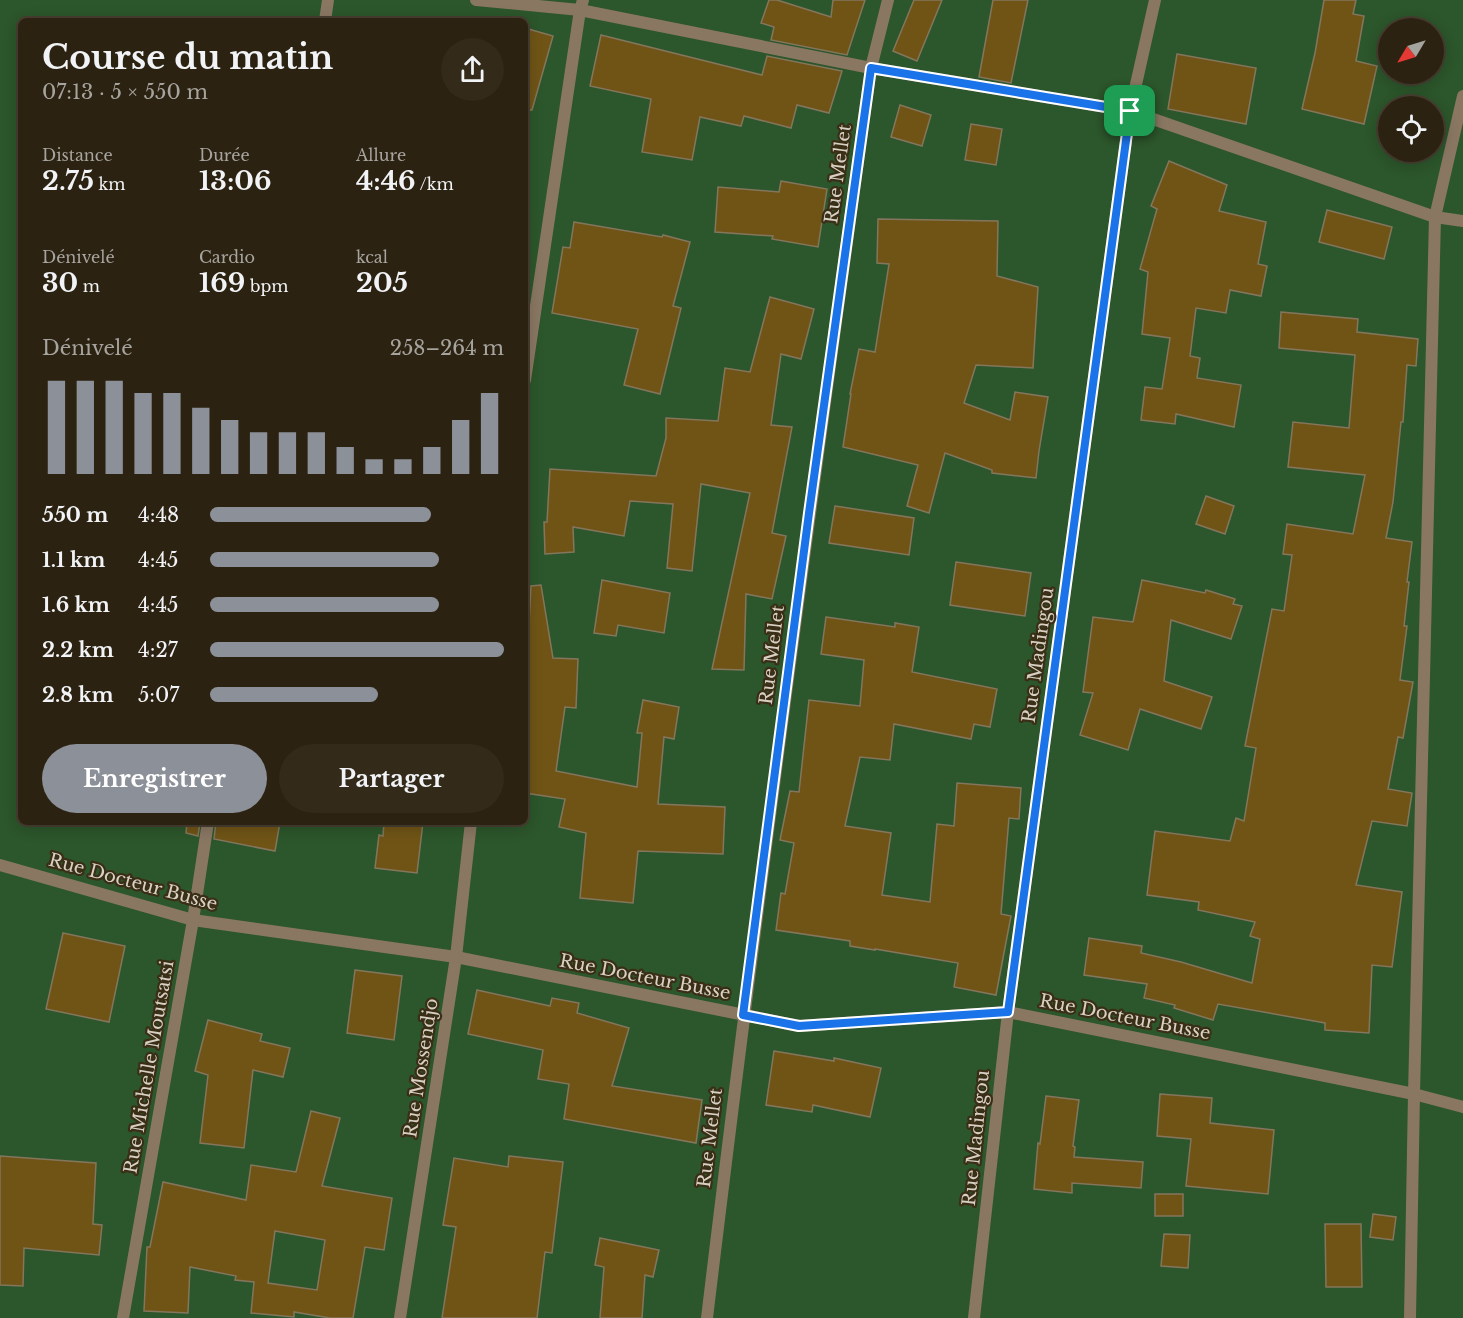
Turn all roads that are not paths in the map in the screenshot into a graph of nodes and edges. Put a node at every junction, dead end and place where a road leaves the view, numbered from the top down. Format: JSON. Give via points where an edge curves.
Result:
{"nodes":[{"id":1,"x":328,"y":0,"type":"edge"},
{"id":2,"x":476,"y":0,"type":"edge"},
{"id":3,"x":888,"y":0,"type":"edge"},
{"id":4,"x":1155,"y":0,"type":"edge"},
{"id":5,"x":581,"y":5,"type":"edge"},
{"id":6,"x":325,"y":18,"type":"edge"},
{"id":7,"x":871,"y":68,"type":"junction"},
{"id":8,"x":1463,"y":96,"type":"edge"},
{"id":9,"x":1130,"y":111,"type":"junction"},
{"id":10,"x":1435,"y":217,"type":"junction"},
{"id":11,"x":1463,"y":221,"type":"edge"},
{"id":12,"x":528,"y":360,"type":"edge"},
{"id":13,"x":208,"y":825,"type":"edge"},
{"id":14,"x":471,"y":825,"type":"edge"},
{"id":15,"x":0,"y":865,"type":"edge"},
{"id":16,"x":193,"y":920,"type":"junction"},
{"id":17,"x":456,"y":957,"type":"junction"},
{"id":18,"x":1008,"y":1012,"type":"junction"},
{"id":19,"x":743,"y":1015,"type":"junction"},
{"id":20,"x":1414,"y":1094,"type":"junction"},
{"id":21,"x":1463,"y":1107,"type":"edge"},
{"id":22,"x":123,"y":1318,"type":"edge"},
{"id":23,"x":400,"y":1318,"type":"edge"},
{"id":24,"x":707,"y":1318,"type":"edge"},
{"id":25,"x":974,"y":1318,"type":"edge"},
{"id":26,"x":1410,"y":1318,"type":"edge"}],
"edges":[{"from":1,"to":6,"type":"street"},
{"from":2,"to":5,"type":"street"},
{"from":3,"to":7,"type":"street","name":"Rue Mellet"},
{"from":4,"to":9,"type":"street","name":"Rue Madingou"},
{"from":5,"to":7,"type":"street"},
{"from":5,"to":12,"type":"street"},
{"from":7,"to":9,"type":"street"},
{"from":7,"to":19,"type":"street","name":"Rue Mellet"},
{"from":8,"to":10,"type":"street"},
{"from":9,"to":10,"type":"street"},
{"from":9,"to":18,"type":"street","name":"Rue Madingou"},
{"from":10,"to":11,"type":"street"},
{"from":10,"to":20,"type":"street"},
{"from":13,"to":16,"type":"street","name":"Rue Michelle Moutsatsi"},
{"from":14,"to":17,"type":"street","name":"Rue Mossendjo"},
{"from":15,"to":16,"type":"street","name":"Rue Docteur Busse"},
{"from":16,"to":17,"type":"street","name":"Rue Docteur Busse"},
{"from":16,"to":22,"type":"street","name":"Rue Michelle Moutsatsi"},
{"from":17,"to":19,"type":"street","name":"Rue Docteur Busse"},
{"from":17,"to":23,"type":"street","name":"Rue Mossendjo"},
{"from":18,"to":19,"type":"street","name":"Rue Docteur Busse","via":[[799,1026]]},
{"from":18,"to":20,"type":"street","name":"Rue Docteur Busse"},
{"from":18,"to":25,"type":"street","name":"Rue Madingou"},
{"from":19,"to":24,"type":"street","name":"Rue Mellet"},
{"from":20,"to":21,"type":"street","name":"Rue Docteur Busse"},
{"from":20,"to":26,"type":"street"}]}
